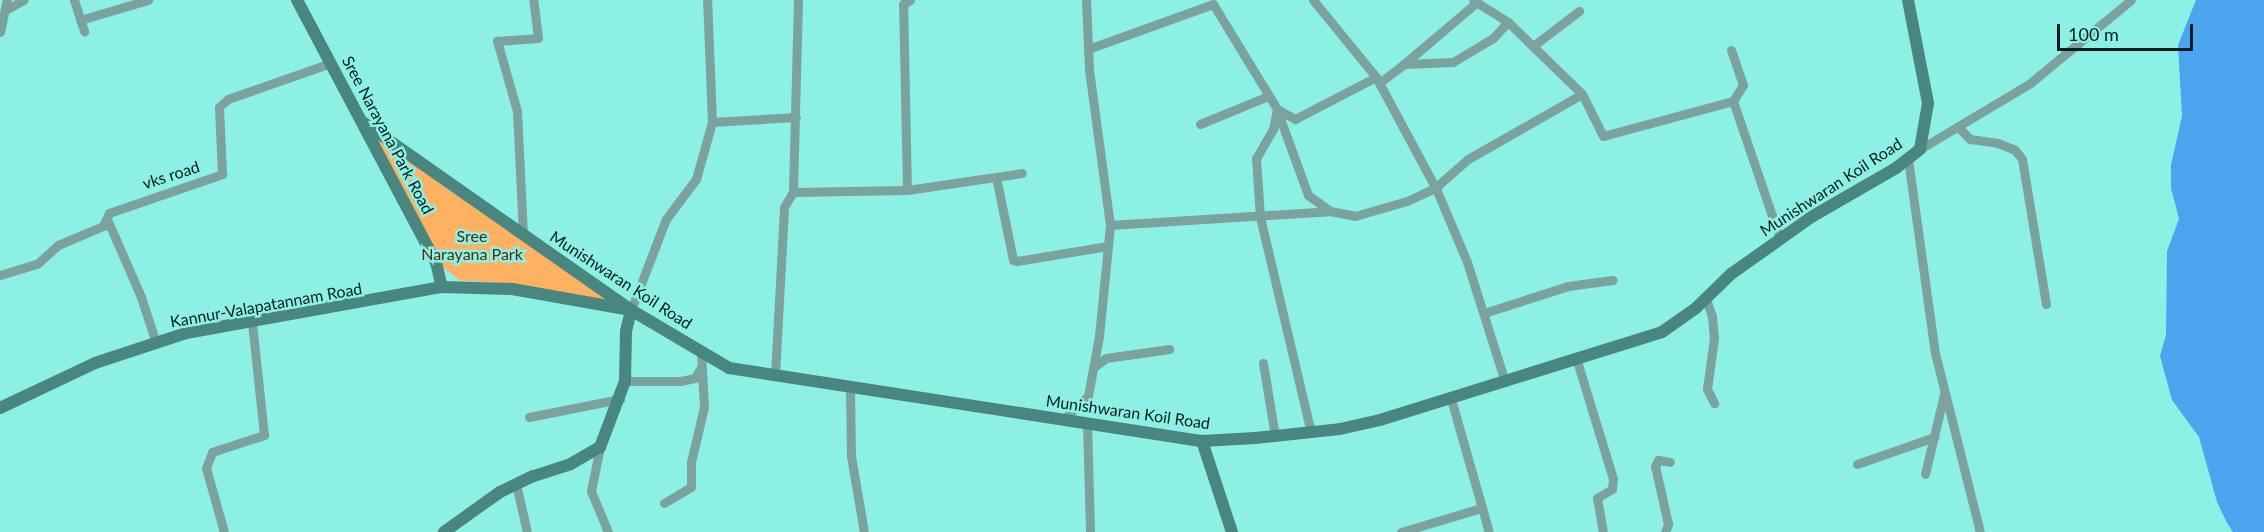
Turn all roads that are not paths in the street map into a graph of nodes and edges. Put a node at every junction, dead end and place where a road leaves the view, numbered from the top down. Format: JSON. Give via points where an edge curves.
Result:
{"nodes":[{"id":1,"x":7,"y":0,"type":"edge"},
{"id":2,"x":24,"y":0,"type":"edge"},
{"id":3,"x":74,"y":0,"type":"edge"},
{"id":4,"x":148,"y":0,"type":"edge"},
{"id":5,"x":297,"y":0,"type":"edge"},
{"id":6,"x":533,"y":0,"type":"edge"},
{"id":7,"x":707,"y":0,"type":"edge"},
{"id":8,"x":798,"y":0,"type":"edge"},
{"id":9,"x":1086,"y":0,"type":"edge"},
{"id":10,"x":1312,"y":0,"type":"edge"},
{"id":11,"x":1908,"y":0,"type":"edge"},
{"id":12,"x":2132,"y":0,"type":"edge"},
{"id":13,"x":905,"y":1,"type":"edge"},
{"id":14,"x":1475,"y":1,"type":"edge"},
{"id":15,"x":1216,"y":2,"type":"edge"},
{"id":16,"x":5,"y":10,"type":"junction"},
{"id":17,"x":1579,"y":11,"type":"dead end"},
{"id":18,"x":80,"y":20,"type":"junction"},
{"id":19,"x":1508,"y":22,"type":"junction"},
{"id":20,"x":84,"y":31,"type":"dead end"},
{"id":21,"x":0,"y":32,"type":"edge"},
{"id":22,"x":1533,"y":46,"type":"junction"},
{"id":23,"x":1088,"y":49,"type":"junction"},
{"id":24,"x":1731,"y":50,"type":"dead end"},
{"id":25,"x":331,"y":63,"type":"junction"},
{"id":26,"x":1404,"y":64,"type":"junction"},
{"id":27,"x":1378,"y":80,"type":"junction"},
{"id":28,"x":1582,"y":94,"type":"junction"},
{"id":29,"x":1269,"y":96,"type":"junction"},
{"id":30,"x":1733,"y":101,"type":"junction"},
{"id":31,"x":1277,"y":110,"type":"junction"},
{"id":32,"x":796,"y":117,"type":"junction"},
{"id":33,"x":712,"y":122,"type":"junction"},
{"id":34,"x":364,"y":123,"type":"junction"},
{"id":35,"x":1200,"y":124,"type":"dead end"},
{"id":36,"x":1959,"y":128,"type":"junction"},
{"id":37,"x":1920,"y":149,"type":"junction"},
{"id":38,"x":1908,"y":159,"type":"junction"},
{"id":39,"x":1022,"y":173,"type":"dead end"},
{"id":40,"x":996,"y":177,"type":"junction"},
{"id":41,"x":1435,"y":188,"type":"junction"},
{"id":42,"x":907,"y":190,"type":"junction"},
{"id":43,"x":794,"y":192,"type":"junction"},
{"id":44,"x":1330,"y":211,"type":"junction"},
{"id":45,"x":1260,"y":217,"type":"junction"},
{"id":46,"x":107,"y":219,"type":"junction"},
{"id":47,"x":1110,"y":225,"type":"junction"},
{"id":48,"x":523,"y":234,"type":"junction"},
{"id":49,"x":1780,"y":239,"type":"junction"},
{"id":50,"x":1108,"y":246,"type":"junction"},
{"id":51,"x":0,"y":275,"type":"edge"},
{"id":52,"x":1613,"y":280,"type":"dead end"},
{"id":53,"x":442,"y":287,"type":"junction"},
{"id":54,"x":1706,"y":299,"type":"junction"},
{"id":55,"x":2046,"y":304,"type":"dead end"},
{"id":56,"x":631,"y":310,"type":"junction"},
{"id":57,"x":1484,"y":312,"type":"junction"},
{"id":58,"x":252,"y":323,"type":"junction"},
{"id":59,"x":156,"y":343,"type":"junction"},
{"id":60,"x":1169,"y":349,"type":"dead end"},
{"id":61,"x":701,"y":351,"type":"junction"},
{"id":62,"x":1577,"y":361,"type":"junction"},
{"id":63,"x":1263,"y":363,"type":"dead end"},
{"id":64,"x":701,"y":367,"type":"junction"},
{"id":65,"x":1093,"y":368,"type":"junction"},
{"id":66,"x":775,"y":375,"type":"junction"},
{"id":67,"x":625,"y":381,"type":"junction"},
{"id":68,"x":1505,"y":382,"type":"junction"},
{"id":69,"x":850,"y":387,"type":"junction"},
{"id":70,"x":1944,"y":394,"type":"junction"},
{"id":71,"x":620,"y":399,"type":"junction"},
{"id":72,"x":1451,"y":399,"type":"junction"},
{"id":73,"x":1714,"y":403,"type":"dead end"},
{"id":74,"x":0,"y":408,"type":"edge"},
{"id":75,"x":529,"y":417,"type":"dead end"},
{"id":76,"x":1063,"y":420,"type":"junction"},
{"id":77,"x":1087,"y":423,"type":"junction"},
{"id":78,"x":1311,"y":432,"type":"junction"},
{"id":79,"x":1275,"y":436,"type":"junction"},
{"id":80,"x":1934,"y":437,"type":"junction"},
{"id":81,"x":1202,"y":441,"type":"junction"},
{"id":82,"x":600,"y":447,"type":"junction"},
{"id":83,"x":1670,"y":462,"type":"dead end"},
{"id":84,"x":1857,"y":464,"type":"dead end"},
{"id":85,"x":1925,"y":474,"type":"dead end"},
{"id":86,"x":516,"y":484,"type":"junction"},
{"id":87,"x":664,"y":503,"type":"dead end"},
{"id":88,"x":1481,"y":508,"type":"junction"},
{"id":89,"x":224,"y":532,"type":"edge"},
{"id":90,"x":444,"y":532,"type":"edge"},
{"id":91,"x":527,"y":532,"type":"edge"},
{"id":92,"x":608,"y":532,"type":"edge"},
{"id":93,"x":864,"y":532,"type":"edge"},
{"id":94,"x":1090,"y":532,"type":"edge"},
{"id":95,"x":1232,"y":532,"type":"edge"},
{"id":96,"x":1401,"y":532,"type":"edge"},
{"id":97,"x":1489,"y":532,"type":"edge"},
{"id":98,"x":1603,"y":532,"type":"edge"},
{"id":99,"x":1665,"y":532,"type":"edge"},
{"id":100,"x":1980,"y":532,"type":"edge"}],
"edges":[{"from":1,"to":16,"type":"street"},
{"from":2,"to":16,"type":"street"},
{"from":3,"to":18,"type":"street"},
{"from":4,"to":18,"type":"street"},
{"from":5,"to":25,"type":"main road","name":"Sree Narayana Park Road"},
{"from":6,"to":48,"type":"street","via":[[538,38],[497,41],[517,111]]},
{"from":7,"to":33,"type":"street"},
{"from":8,"to":32,"type":"street"},
{"from":9,"to":23,"type":"street"},
{"from":10,"to":27,"type":"street"},
{"from":11,"to":37,"type":"main road","name":"Munishwaran Koil Road","via":[[1928,103]]},
{"from":12,"to":36,"type":"street","via":[[2029,84]]},
{"from":13,"to":42,"type":"street"},
{"from":14,"to":19,"type":"street"},
{"from":14,"to":26,"type":"street"},
{"from":15,"to":23,"type":"street"},
{"from":15,"to":29,"type":"street"},
{"from":16,"to":21,"type":"street"},
{"from":17,"to":22,"type":"street"},
{"from":18,"to":20,"type":"street"},
{"from":19,"to":22,"type":"street"},
{"from":19,"to":26,"type":"street","via":[[1494,38],[1453,62]]},
{"from":22,"to":28,"type":"street"},
{"from":23,"to":47,"type":"street"},
{"from":24,"to":30,"type":"street","via":[[1743,85]]},
{"from":25,"to":34,"type":"main road","name":"Sree Narayana Park Road"},
{"from":25,"to":46,"type":"street","name":"vks road","via":[[228,99],[219,107],[222,174],[109,213]]},
{"from":26,"to":27,"type":"street"},
{"from":27,"to":31,"type":"street","via":[[1295,119]]},
{"from":27,"to":41,"type":"street"},
{"from":28,"to":30,"type":"street","via":[[1603,136]]},
{"from":28,"to":41,"type":"street","via":[[1468,159]]},
{"from":29,"to":31,"type":"street"},
{"from":29,"to":35,"type":"street"},
{"from":30,"to":49,"type":"street"},
{"from":31,"to":44,"type":"street","via":[[1308,195]]},
{"from":31,"to":45,"type":"street","via":[[1272,129],[1256,158]]},
{"from":32,"to":33,"type":"street"},
{"from":32,"to":43,"type":"street"},
{"from":33,"to":56,"type":"street","via":[[696,179],[666,219]]},
{"from":34,"to":48,"type":"main road","name":"Munishwaran Koil Road"},
{"from":34,"to":53,"type":"main road","name":"Sree Narayana Park Road","via":[[436,262]]},
{"from":36,"to":37,"type":"street"},
{"from":36,"to":55,"type":"street","via":[[1970,139],[1998,143],[2015,150],[2022,159]]},
{"from":37,"to":38,"type":"main road","name":"Munishwaran Koil Road"},
{"from":38,"to":49,"type":"main road","name":"Munishwaran Koil Road"},
{"from":38,"to":70,"type":"street"},
{"from":39,"to":40,"type":"street"},
{"from":40,"to":42,"type":"street"},
{"from":40,"to":50,"type":"street","via":[[1015,260]]},
{"from":41,"to":44,"type":"street","via":[[1407,201],[1355,216]]},
{"from":41,"to":57,"type":"street"},
{"from":42,"to":43,"type":"street"},
{"from":43,"to":66,"type":"street","via":[[784,207]]},
{"from":44,"to":45,"type":"street"},
{"from":45,"to":47,"type":"street"},
{"from":45,"to":78,"type":"street"},
{"from":46,"to":51,"type":"street","name":"vks road","via":[[103,226],[51,250],[37,264]]},
{"from":46,"to":59,"type":"street"},
{"from":47,"to":50,"type":"street"},
{"from":48,"to":56,"type":"main road","name":"Munishwaran Koil Road"},
{"from":49,"to":54,"type":"main road","name":"Munishwaran Koil Road","via":[[1731,274]]},
{"from":50,"to":65,"type":"street"},
{"from":52,"to":57,"type":"street","via":[[1568,286]]},
{"from":53,"to":56,"type":"main road","name":"Kannur-Valapatannam Road","via":[[512,289]]},
{"from":53,"to":58,"type":"main road","name":"Kannur-Valapatannam Road"},
{"from":54,"to":62,"type":"main road","name":"Munishwaran Koil Road","via":[[1662,332]]},
{"from":54,"to":73,"type":"street","via":[[1713,338],[1707,389]]},
{"from":56,"to":61,"type":"main road","name":"Munishwaran Koil Road"},
{"from":56,"to":67,"type":"main road","via":[[626,331]]},
{"from":57,"to":68,"type":"street"},
{"from":58,"to":59,"type":"main road","name":"Kannur-Valapatannam Road","via":[[186,333]]},
{"from":58,"to":89,"type":"street","via":[[264,435],[212,452],[206,468]]},
{"from":59,"to":74,"type":"main road","name":"Kannur-Valapatannam Road","via":[[95,363]]},
{"from":60,"to":65,"type":"street","via":[[1106,358]]},
{"from":61,"to":64,"type":"street"},
{"from":61,"to":66,"type":"main road","name":"Munishwaran Koil Road","via":[[729,368]]},
{"from":62,"to":68,"type":"main road","name":"Munishwaran Koil Road"},
{"from":62,"to":98,"type":"street","via":[[1612,479],[1612,489],[1597,498]]},
{"from":63,"to":79,"type":"street"},
{"from":64,"to":67,"type":"street","via":[[695,378]]},
{"from":64,"to":87,"type":"street","via":[[704,406],[690,462],[691,487]]},
{"from":65,"to":76,"type":"street","via":[[1088,396]]},
{"from":66,"to":69,"type":"main road","name":"Munishwaran Koil Road"},
{"from":67,"to":71,"type":"main road"},
{"from":68,"to":72,"type":"main road","name":"Munishwaran Koil Road"},
{"from":69,"to":76,"type":"main road","name":"Munishwaran Koil Road"},
{"from":69,"to":93,"type":"street","via":[[851,456]]},
{"from":70,"to":80,"type":"street"},
{"from":70,"to":100,"type":"street","via":[[1973,493]]},
{"from":71,"to":75,"type":"street"},
{"from":71,"to":82,"type":"main road"},
{"from":72,"to":78,"type":"main road","name":"Munishwaran Koil Road","via":[[1380,420]]},
{"from":72,"to":88,"type":"street"},
{"from":76,"to":77,"type":"main road","name":"Munishwaran Koil Road"},
{"from":77,"to":81,"type":"main road","name":"Munishwaran Koil Road"},
{"from":77,"to":94,"type":"street"},
{"from":78,"to":79,"type":"main road","name":"Munishwaran Koil Road"},
{"from":79,"to":81,"type":"main road","name":"Munishwaran Koil Road"},
{"from":80,"to":84,"type":"street"},
{"from":80,"to":85,"type":"street"},
{"from":81,"to":95,"type":"main road"},
{"from":82,"to":86,"type":"main road","via":[[571,464]]},
{"from":82,"to":92,"type":"street","via":[[591,490]]},
{"from":83,"to":99,"type":"street","via":[[1658,460],[1654,466],[1668,525]]},
{"from":86,"to":90,"type":"main road"},
{"from":86,"to":91,"type":"street"},
{"from":88,"to":96,"type":"street"},
{"from":88,"to":97,"type":"street"}]}
